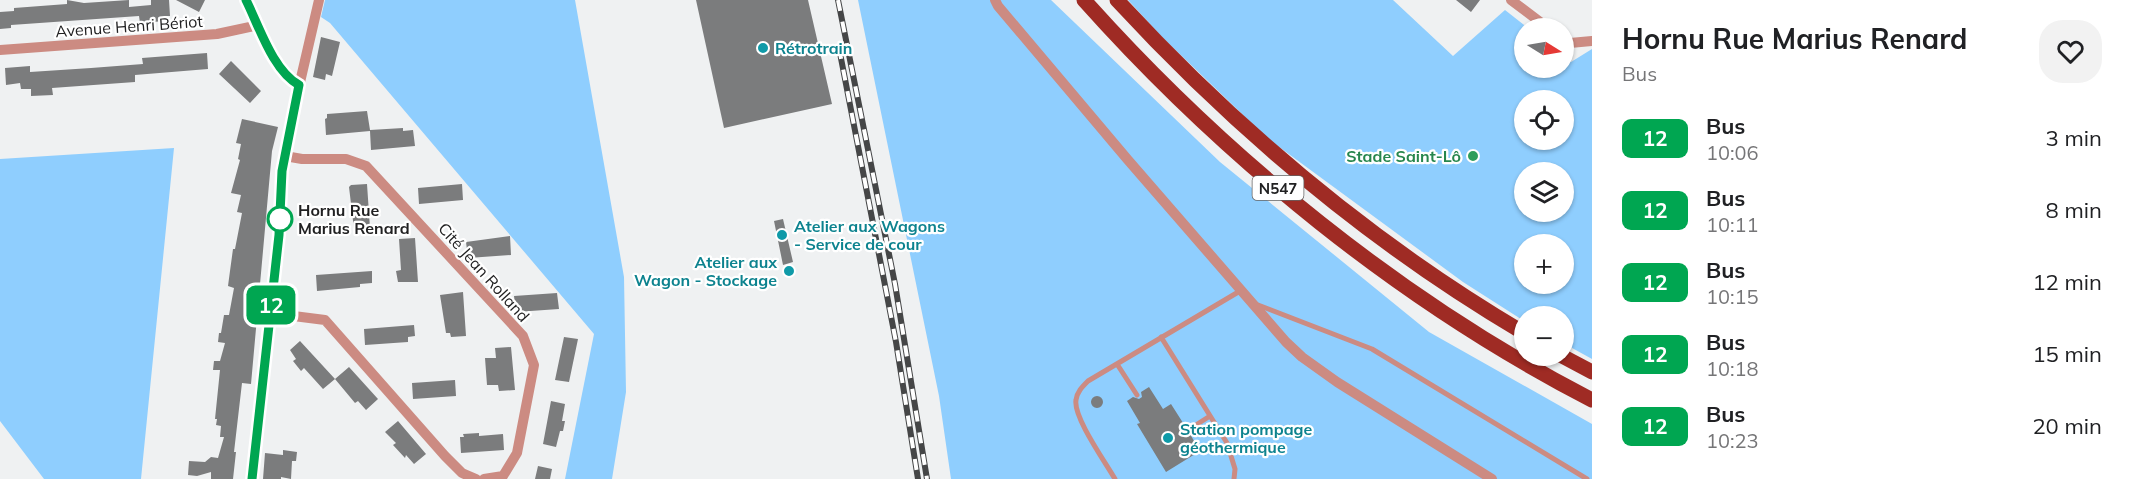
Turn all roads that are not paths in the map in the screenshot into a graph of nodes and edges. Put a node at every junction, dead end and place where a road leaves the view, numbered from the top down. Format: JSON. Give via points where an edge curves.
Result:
{"nodes":[{"id":1,"x":246,"y":0,"type":"edge"},
{"id":2,"x":319,"y":0,"type":"edge"},
{"id":3,"x":995,"y":0,"type":"edge"},
{"id":4,"x":1084,"y":0,"type":"edge"},
{"id":5,"x":1117,"y":0,"type":"edge"},
{"id":6,"x":1511,"y":0,"type":"edge"},
{"id":7,"x":1535,"y":18,"type":"edge"},
{"id":8,"x":259,"y":25,"type":"junction"},
{"id":9,"x":1592,"y":41,"type":"edge"},
{"id":10,"x":1574,"y":43,"type":"edge"},
{"id":11,"x":0,"y":50,"type":"edge"},
{"id":12,"x":299,"y":85,"type":"junction"},
{"id":13,"x":285,"y":156,"type":"junction"},
{"id":14,"x":1240,"y":291,"type":"junction"},
{"id":15,"x":1250,"y":302,"type":"junction"},
{"id":16,"x":270,"y":313,"type":"junction"},
{"id":17,"x":1514,"y":327,"type":"edge"},
{"id":18,"x":1161,"y":337,"type":"junction"},
{"id":19,"x":1574,"y":362,"type":"edge"},
{"id":20,"x":1117,"y":364,"type":"junction"},
{"id":21,"x":1592,"y":372,"type":"edge"},
{"id":22,"x":1137,"y":395,"type":"dead end"},
{"id":23,"x":1592,"y":400,"type":"edge"},
{"id":24,"x":1210,"y":416,"type":"junction"},
{"id":25,"x":1188,"y":430,"type":"dead end"},
{"id":26,"x":252,"y":479,"type":"edge"},
{"id":27,"x":476,"y":479,"type":"edge"},
{"id":28,"x":484,"y":479,"type":"edge"},
{"id":29,"x":1115,"y":479,"type":"edge"},
{"id":30,"x":1234,"y":479,"type":"edge"},
{"id":31,"x":1492,"y":479,"type":"edge"},
{"id":32,"x":1587,"y":479,"type":"edge"}],
"edges":[{"from":1,"to":8,"type":"street"},
{"from":2,"to":12,"type":"street"},
{"from":3,"to":14,"type":"street"},
{"from":4,"to":23,"type":"main road","number":"N547","via":[[1192,111],[1335,234],[1452,318]]},
{"from":5,"to":17,"type":"main road","number":"N547","via":[[1232,116],[1318,190],[1386,242]]},
{"from":6,"to":7,"type":"street"},
{"from":8,"to":11,"type":"street","name":"Avenue Henri Bériot","via":[[217,34]]},
{"from":8,"to":12,"type":"street","via":[[283,72]]},
{"from":9,"to":10,"type":"street"},
{"from":12,"to":13,"type":"street"},
{"from":13,"to":16,"type":"street"},
{"from":13,"to":28,"type":"street","name":"Cité Jean Rolland","via":[[346,159],[366,166],[522,336],[534,364],[517,453],[503,476]]},
{"from":14,"to":15,"type":"street"},
{"from":14,"to":18,"type":"lane"},
{"from":15,"to":31,"type":"street","via":[[1302,357]]},
{"from":15,"to":32,"type":"lane","via":[[1372,349]]},
{"from":16,"to":26,"type":"street"},
{"from":16,"to":27,"type":"street","via":[[324,320],[445,456],[462,473]]},
{"from":18,"to":20,"type":"lane"},
{"from":18,"to":24,"type":"lane"},
{"from":19,"to":21,"type":"main road"},
{"from":20,"to":22,"type":"lane"},
{"from":20,"to":29,"type":"lane","via":[[1080,389],[1075,407]]},
{"from":24,"to":25,"type":"lane"},
{"from":24,"to":30,"type":"lane","via":[[1233,457]]}]}
